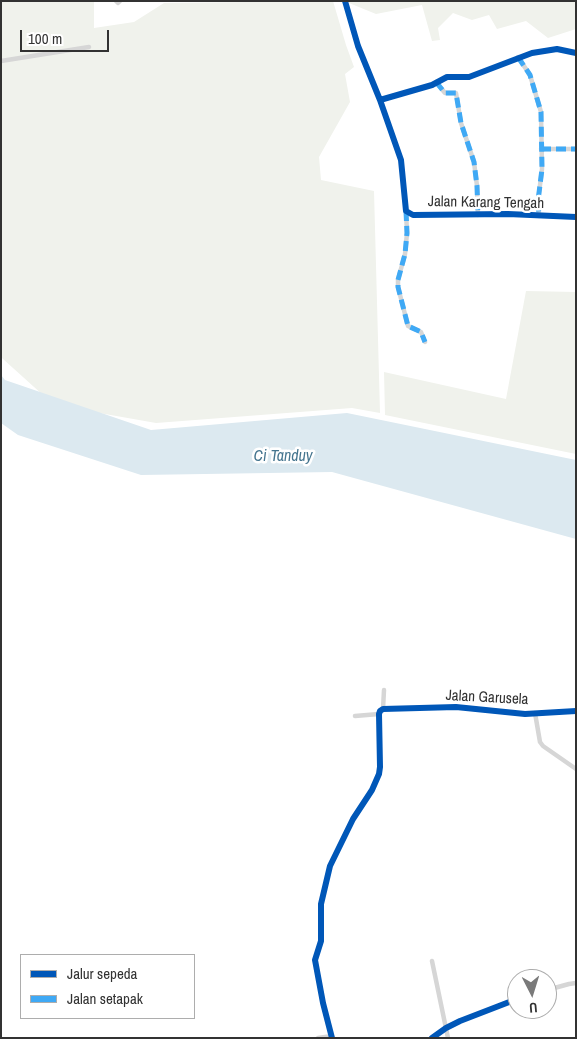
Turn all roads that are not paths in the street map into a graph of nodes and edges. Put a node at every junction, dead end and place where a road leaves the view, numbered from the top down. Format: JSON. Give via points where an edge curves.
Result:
{"nodes":[{"id":1,"x":345,"y":1,"type":"edge"},
{"id":2,"x":89,"y":47,"type":"dead end"},
{"id":3,"x":576,"y":53,"type":"edge"},
{"id":4,"x":518,"y":57,"type":"junction"},
{"id":5,"x":1,"y":60,"type":"edge"},
{"id":6,"x":436,"y":82,"type":"junction"},
{"id":7,"x":380,"y":100,"type":"junction"},
{"id":8,"x":542,"y":149,"type":"junction"},
{"id":9,"x":576,"y":149,"type":"edge"},
{"id":10,"x":406,"y":211,"type":"junction"},
{"id":11,"x":478,"y":215,"type":"junction"},
{"id":12,"x":539,"y":216,"type":"junction"},
{"id":13,"x":576,"y":217,"type":"edge"},
{"id":14,"x":425,"y":342,"type":"dead end"},
{"id":15,"x":384,"y":690,"type":"dead end"},
{"id":16,"x":383,"y":709,"type":"junction"},
{"id":17,"x":576,"y":711,"type":"edge"},
{"id":18,"x":535,"y":713,"type":"junction"},
{"id":19,"x":379,"y":714,"type":"junction"},
{"id":20,"x":355,"y":716,"type":"dead end"},
{"id":21,"x":576,"y":769,"type":"edge"},
{"id":22,"x":432,"y":961,"type":"dead end"},
{"id":23,"x":576,"y":983,"type":"edge"},
{"id":24,"x":557,"y":988,"type":"edge"},
{"id":25,"x":507,"y":1003,"type":"edge"},
{"id":26,"x":446,"y":1028,"type":"junction"},
{"id":27,"x":332,"y":1037,"type":"edge"},
{"id":28,"x":318,"y":1038,"type":"edge"},
{"id":29,"x":432,"y":1038,"type":"edge"},
{"id":30,"x":448,"y":1038,"type":"edge"}],
"edges":[{"from":1,"to":7,"type":"street","name":"Jalan Karang Tengah","via":[[358,46]]},
{"from":2,"to":5,"type":"street"},
{"from":3,"to":4,"type":"street","via":[[557,49]]},
{"from":4,"to":6,"type":"street","via":[[469,77],[447,76]]},
{"from":4,"to":8,"type":"street","via":[[530,75],[539,102]]},
{"from":6,"to":7,"type":"street","via":[[432,86]]},
{"from":6,"to":11,"type":"street","via":[[446,93],[456,93],[461,123],[474,162]]},
{"from":7,"to":10,"type":"street","name":"Jalan Karang Tengah","via":[[401,160]]},
{"from":8,"to":9,"type":"street"},
{"from":8,"to":12,"type":"street"},
{"from":10,"to":11,"type":"street","name":"Jalan Karang Tengah","via":[[413,214]]},
{"from":10,"to":14,"type":"street","via":[[405,254],[398,287],[408,326],[421,332]]},
{"from":11,"to":12,"type":"street","name":"Jalan Karang Tengah"},
{"from":12,"to":13,"type":"street","name":"Jalan Karang Tengah"},
{"from":15,"to":16,"type":"street"},
{"from":16,"to":18,"type":"street","name":"Jalan Garusela","via":[[456,707]]},
{"from":16,"to":19,"type":"street"},
{"from":17,"to":18,"type":"street","name":"Jalan Garusela"},
{"from":18,"to":21,"type":"street","via":[[540,742]]},
{"from":19,"to":20,"type":"street"},
{"from":19,"to":27,"type":"street","via":[[379,774],[330,866],[321,904],[321,941],[315,960]]},
{"from":22,"to":26,"type":"street"},
{"from":23,"to":24,"type":"street"},
{"from":25,"to":26,"type":"street"},
{"from":26,"to":29,"type":"street"},
{"from":26,"to":30,"type":"street"},
{"from":27,"to":28,"type":"street"}]}
